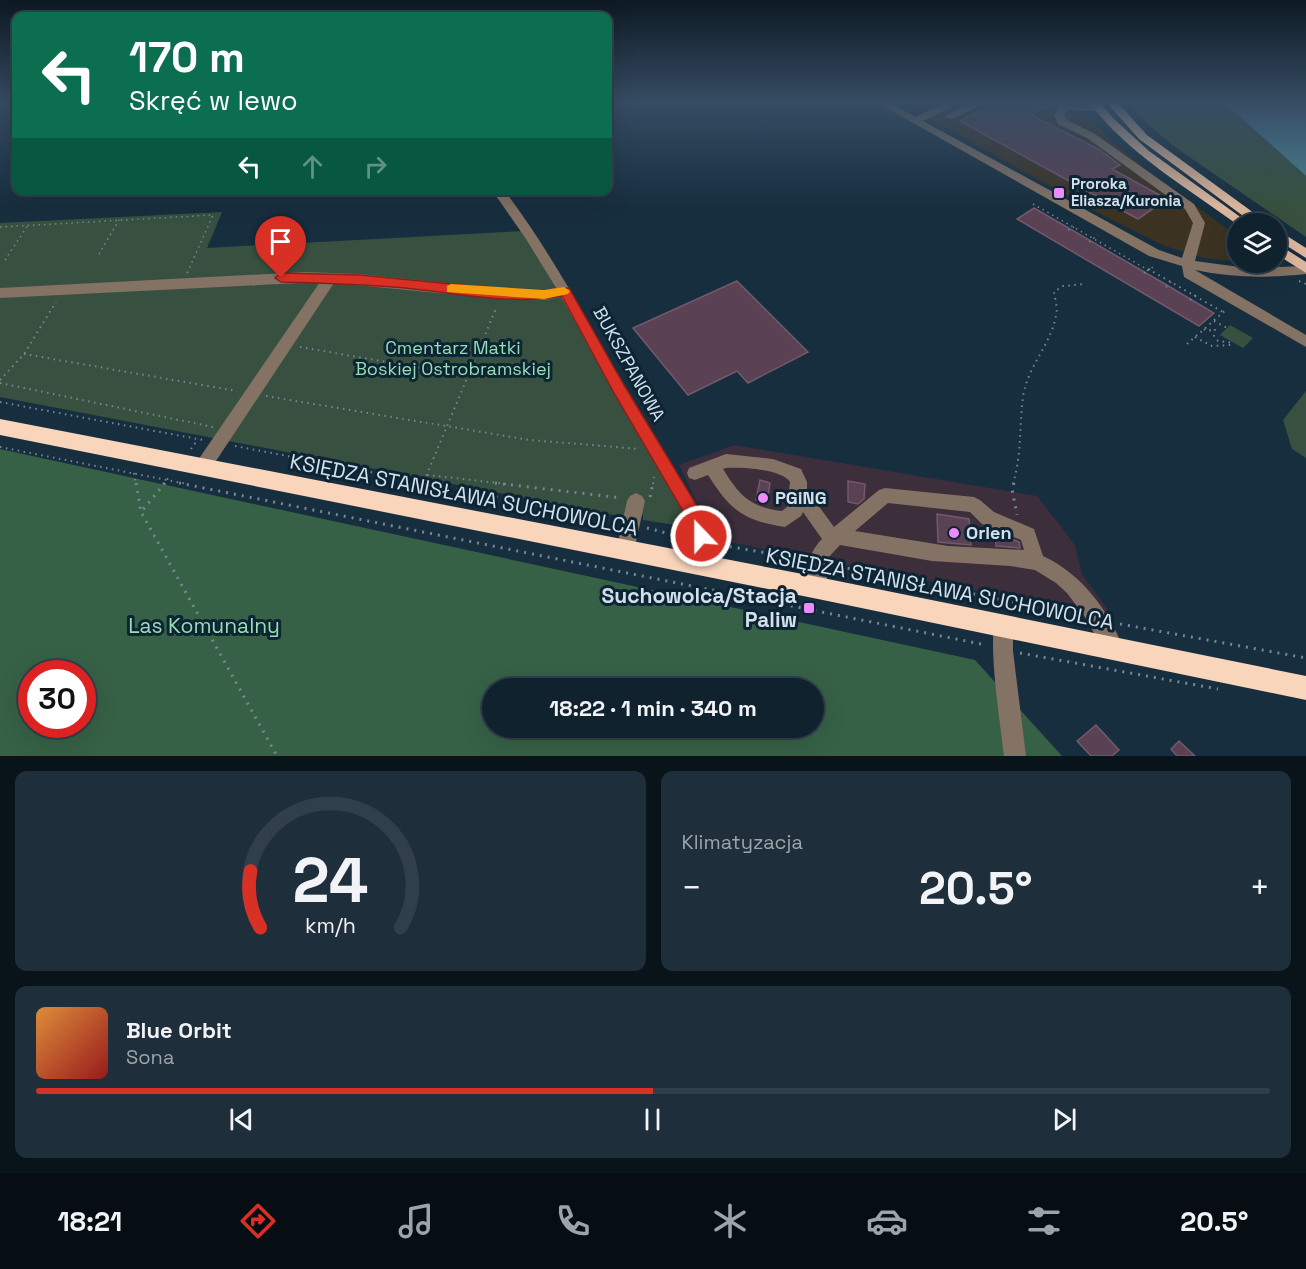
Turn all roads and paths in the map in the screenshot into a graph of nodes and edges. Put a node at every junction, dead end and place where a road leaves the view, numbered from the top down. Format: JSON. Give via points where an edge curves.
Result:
{"nodes":[{"id":1,"x":943,"y":137,"type":"edge"},
{"id":2,"x":1093,"y":137,"type":"edge"},
{"id":3,"x":1127,"y":137,"type":"edge"},
{"id":4,"x":1145,"y":137,"type":"edge"},
{"id":5,"x":502,"y":195,"type":"edge"},
{"id":6,"x":1033,"y":204,"type":"dead end"},
{"id":7,"x":1229,"y":213,"type":"edge"},
{"id":8,"x":1248,"y":213,"type":"edge"},
{"id":9,"x":1055,"y":216,"type":"junction"},
{"id":10,"x":1050,"y":219,"type":"dead end"},
{"id":11,"x":119,"y":220,"type":"junction"},
{"id":12,"x":28,"y":225,"type":"junction"},
{"id":13,"x":0,"y":227,"type":"edge"},
{"id":14,"x":1074,"y":227,"type":"junction"},
{"id":15,"x":1068,"y":230,"type":"dead end"},
{"id":16,"x":1095,"y":237,"type":"junction"},
{"id":17,"x":1287,"y":241,"type":"edge"},
{"id":18,"x":1089,"y":242,"type":"dead end"},
{"id":19,"x":99,"y":254,"type":"dead end"},
{"id":20,"x":1306,"y":254,"type":"edge"},
{"id":21,"x":1287,"y":255,"type":"edge"},
{"id":22,"x":5,"y":260,"type":"dead end"},
{"id":23,"x":1160,"y":261,"type":"dead end"},
{"id":24,"x":1189,"y":265,"type":"junction"},
{"id":25,"x":1306,"y":269,"type":"edge"},
{"id":26,"x":1149,"y":270,"type":"junction"},
{"id":27,"x":1144,"y":273,"type":"dead end"},
{"id":28,"x":330,"y":278,"type":"junction"},
{"id":29,"x":182,"y":282,"type":"junction"},
{"id":30,"x":1171,"y":282,"type":"junction"},
{"id":31,"x":1085,"y":284,"type":"dead end"},
{"id":32,"x":1166,"y":287,"type":"dead end"},
{"id":33,"x":63,"y":289,"type":"junction"},
{"id":34,"x":565,"y":291,"type":"junction"},
{"id":35,"x":0,"y":293,"type":"edge"},
{"id":36,"x":502,"y":294,"type":"junction"},
{"id":37,"x":1195,"y":295,"type":"junction"},
{"id":38,"x":1190,"y":300,"type":"dead end"},
{"id":39,"x":1224,"y":312,"type":"joint"},
{"id":40,"x":1214,"y":321,"type":"junction"},
{"id":41,"x":1204,"y":328,"type":"junction"},
{"id":42,"x":1227,"y":328,"type":"dead end"},
{"id":43,"x":1195,"y":337,"type":"junction"},
{"id":44,"x":1306,"y":342,"type":"edge"},
{"id":45,"x":286,"y":344,"type":"junction"},
{"id":46,"x":1187,"y":344,"type":"dead end"},
{"id":47,"x":24,"y":354,"type":"junction"},
{"id":48,"x":468,"y":376,"type":"junction"},
{"id":49,"x":0,"y":381,"type":"edge"},
{"id":50,"x":252,"y":394,"type":"junction"},
{"id":51,"x":0,"y":402,"type":"edge"},
{"id":52,"x":0,"y":427,"type":"edge"},
{"id":53,"x":447,"y":428,"type":"junction"},
{"id":54,"x":223,"y":436,"type":"junction"},
{"id":55,"x":0,"y":447,"type":"edge"},
{"id":56,"x":645,"y":452,"type":"dead end"},
{"id":57,"x":712,"y":466,"type":"junction"},
{"id":58,"x":202,"y":468,"type":"junction"},
{"id":59,"x":654,"y":471,"type":"dead end"},
{"id":60,"x":134,"y":473,"type":"junction"},
{"id":61,"x":695,"y":473,"type":"dead end"},
{"id":62,"x":427,"y":474,"type":"junction"},
{"id":63,"x":167,"y":480,"type":"junction"},
{"id":64,"x":424,"y":482,"type":"junction"},
{"id":65,"x":798,"y":491,"type":"junction"},
{"id":66,"x":636,"y":501,"type":"junction"},
{"id":67,"x":141,"y":512,"type":"junction"},
{"id":68,"x":632,"y":524,"type":"junction"},
{"id":69,"x":1021,"y":534,"type":"junction"},
{"id":70,"x":835,"y":538,"type":"junction"},
{"id":71,"x":700,"y":542,"type":"junction"},
{"id":72,"x":625,"y":551,"type":"junction"},
{"id":73,"x":816,"y":561,"type":"junction"},
{"id":74,"x":1036,"y":561,"type":"junction"},
{"id":75,"x":698,"y":565,"type":"junction"},
{"id":76,"x":818,"y":588,"type":"junction"},
{"id":77,"x":1099,"y":620,"type":"junction"},
{"id":78,"x":1003,"y":626,"type":"junction"},
{"id":79,"x":1114,"y":649,"type":"junction"},
{"id":80,"x":1003,"y":651,"type":"junction"},
{"id":81,"x":1306,"y":658,"type":"edge"},
{"id":82,"x":1306,"y":688,"type":"edge"},
{"id":83,"x":1220,"y":689,"type":"dead end"},
{"id":84,"x":277,"y":756,"type":"edge"},
{"id":85,"x":1015,"y":756,"type":"edge"}],
"edges":[{"from":1,"to":24,"type":"street","via":[[1138,246]]},
{"from":2,"to":24,"type":"street","via":[[1190,207],[1199,223]]},
{"from":3,"to":7,"type":"main road"},
{"from":4,"to":8,"type":"main road"},
{"from":5,"to":34,"type":"street","name":"BUKSZPANOWA"},
{"from":6,"to":9,"type":"path"},
{"from":9,"to":10,"type":"path"},
{"from":9,"to":14,"type":"path"},
{"from":11,"to":12,"type":"path"},
{"from":11,"to":19,"type":"path"},
{"from":11,"to":29,"type":"path","via":[[213,215]]},
{"from":12,"to":13,"type":"path"},
{"from":12,"to":22,"type":"path"},
{"from":14,"to":15,"type":"path"},
{"from":14,"to":16,"type":"path"},
{"from":16,"to":18,"type":"path"},
{"from":16,"to":26,"type":"path"},
{"from":17,"to":20,"type":"main road"},
{"from":21,"to":25,"type":"main road"},
{"from":23,"to":26,"type":"path"},
{"from":24,"to":25,"type":"street","via":[[1249,274]]},
{"from":24,"to":44,"type":"street","via":[[1189,274],[1196,279]]},
{"from":26,"to":27,"type":"path"},
{"from":26,"to":30,"type":"path"},
{"from":28,"to":29,"type":"street"},
{"from":28,"to":36,"type":"street"},
{"from":28,"to":45,"type":"street"},
{"from":29,"to":33,"type":"street"},
{"from":30,"to":32,"type":"path"},
{"from":30,"to":37,"type":"path"},
{"from":31,"to":69,"type":"path","via":[[1063,286],[1054,292],[1056,314],[1049,341],[1027,380],[1020,460],[1012,489]]},
{"from":33,"to":35,"type":"street"},
{"from":33,"to":47,"type":"path"},
{"from":34,"to":36,"type":"street"},
{"from":34,"to":71,"type":"street","name":"BUKSZPANOWA","via":[[697,521]]},
{"from":36,"to":48,"type":"path"},
{"from":37,"to":38,"type":"path"},
{"from":37,"to":39,"type":"path"},
{"from":39,"to":40,"type":"path"},
{"from":40,"to":41,"type":"path"},
{"from":40,"to":42,"type":"path"},
{"from":41,"to":43,"type":"path"},
{"from":41,"to":43,"type":"path","via":[[1215,329],[1215,339],[1233,344],[1212,346]]},
{"from":43,"to":46,"type":"path"},
{"from":45,"to":48,"type":"path"},
{"from":45,"to":50,"type":"street"},
{"from":47,"to":49,"type":"path"},
{"from":47,"to":50,"type":"path"},
{"from":48,"to":53,"type":"path"},
{"from":49,"to":54,"type":"path"},
{"from":50,"to":53,"type":"path"},
{"from":50,"to":54,"type":"street"},
{"from":51,"to":54,"type":"path"},
{"from":52,"to":58,"type":"highway","name":"KSIĘDZA STANISŁAWA SUCHOWOLCA"},
{"from":53,"to":56,"type":"path"},
{"from":53,"to":62,"type":"path"},
{"from":54,"to":58,"type":"street"},
{"from":54,"to":64,"type":"path"},
{"from":55,"to":60,"type":"path"},
{"from":57,"to":61,"type":"street"},
{"from":57,"to":65,"type":"street","via":[[727,460],[786,468],[795,473]]},
{"from":57,"to":65,"type":"street","via":[[729,494],[742,508],[756,514],[785,519],[795,511]]},
{"from":58,"to":72,"type":"highway","name":"KSIĘDZA STANISŁAWA SUCHOWOLCA"},
{"from":59,"to":66,"type":"path","via":[[648,503]]},
{"from":60,"to":63,"type":"path"},
{"from":60,"to":67,"type":"path"},
{"from":62,"to":64,"type":"path"},
{"from":62,"to":66,"type":"path"},
{"from":63,"to":67,"type":"path"},
{"from":63,"to":80,"type":"path","via":[[971,641]]},
{"from":64,"to":68,"type":"path"},
{"from":65,"to":70,"type":"street"},
{"from":66,"to":68,"type":"street"},
{"from":67,"to":84,"type":"path"},
{"from":68,"to":71,"type":"path"},
{"from":68,"to":72,"type":"street"},
{"from":69,"to":70,"type":"street","via":[[988,518],[974,505],[885,495]]},
{"from":69,"to":74,"type":"street","via":[[1028,535]]},
{"from":70,"to":73,"type":"street","via":[[819,552]]},
{"from":70,"to":74,"type":"street","via":[[964,556]]},
{"from":71,"to":73,"type":"path"},
{"from":71,"to":75,"type":"street","name":"BUKSZPANOWA"},
{"from":72,"to":75,"type":"highway","name":"KSIĘDZA STANISŁAWA SUCHOWOLCA"},
{"from":73,"to":76,"type":"street"},
{"from":73,"to":77,"type":"path"},
{"from":74,"to":77,"type":"street","via":[[1064,578]]},
{"from":75,"to":76,"type":"highway","name":"KSIĘDZA STANISŁAWA SUCHOWOLCA"},
{"from":76,"to":78,"type":"highway","name":"KSIĘDZA STANISŁAWA SUCHOWOLCA"},
{"from":77,"to":79,"type":"street"},
{"from":77,"to":81,"type":"path"},
{"from":78,"to":79,"type":"highway","name":"KSIĘDZA STANISŁAWA SUCHOWOLCA"},
{"from":78,"to":80,"type":"street"},
{"from":79,"to":82,"type":"highway","name":"KSIĘDZA STANISŁAWA SUCHOWOLCA"},
{"from":80,"to":83,"type":"path"},
{"from":80,"to":85,"type":"street"}]}
